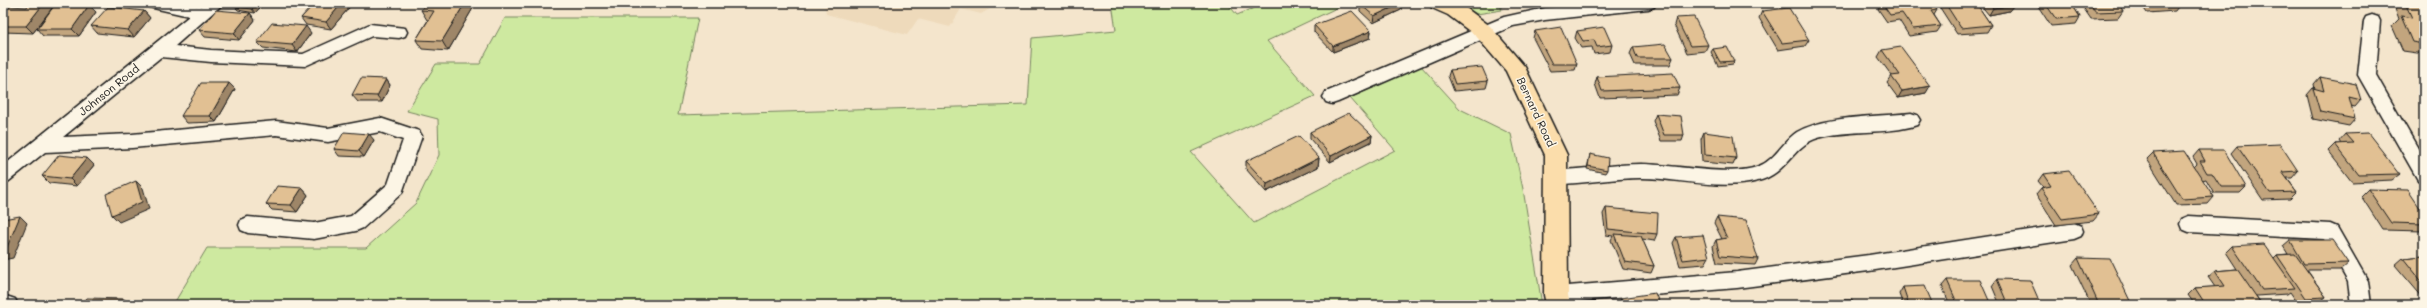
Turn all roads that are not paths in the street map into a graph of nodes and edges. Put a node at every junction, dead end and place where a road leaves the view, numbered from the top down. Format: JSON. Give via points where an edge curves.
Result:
{"nodes":[{"id":1,"x":155,"y":3,"type":"edge"},
{"id":2,"x":1439,"y":3,"type":"edge"},
{"id":3,"x":1648,"y":3,"type":"edge"},
{"id":4,"x":210,"y":8,"type":"edge"},
{"id":5,"x":2372,"y":21,"type":"dead end"},
{"id":6,"x":1484,"y":31,"type":"junction"},
{"id":7,"x":399,"y":32,"type":"dead end"},
{"id":8,"x":158,"y":50,"type":"junction"},
{"id":9,"x":1332,"y":97,"type":"dead end"},
{"id":10,"x":1911,"y":120,"type":"dead end"},
{"id":11,"x":41,"y":145,"type":"junction"},
{"id":12,"x":2424,"y":175,"type":"edge"},
{"id":13,"x":3,"y":176,"type":"edge"},
{"id":14,"x":1556,"y":177,"type":"junction"},
{"id":15,"x":2189,"y":224,"type":"dead end"},
{"id":16,"x":248,"y":225,"type":"dead end"},
{"id":17,"x":2074,"y":231,"type":"dead end"},
{"id":18,"x":1557,"y":300,"type":"edge"},
{"id":19,"x":3,"y":303,"type":"edge"},
{"id":20,"x":8,"y":305,"type":"edge"},
{"id":21,"x":2360,"y":305,"type":"edge"}],
"edges":[{"from":1,"to":4,"type":"street"},
{"from":2,"to":6,"type":"main road","name":"Bernard Road"},
{"from":3,"to":6,"type":"street","via":[[1545,14],[1510,21]]},
{"from":4,"to":8,"type":"street","name":"Johnson Road"},
{"from":5,"to":12,"type":"street","via":[[2367,76]]},
{"from":6,"to":9,"type":"street"},
{"from":6,"to":14,"type":"main road","name":"Bernard Road","via":[[1515,67],[1537,109],[1556,155]]},
{"from":7,"to":8,"type":"street","via":[[370,30],[305,60],[211,56]]},
{"from":8,"to":11,"type":"street","name":"Johnson Road"},
{"from":10,"to":14,"type":"street","via":[[1844,127],[1808,135],[1796,141],[1770,170],[1759,174],[1732,176],[1639,171],[1581,178]]},
{"from":11,"to":13,"type":"street","name":"Johnson Road"},
{"from":11,"to":16,"type":"street","via":[[132,141],[276,128],[328,135],[380,125],[413,136],[396,188],[356,223],[314,231]]},
{"from":14,"to":18,"type":"main road","name":"Bernard Road"},
{"from":15,"to":21,"type":"street","via":[[2330,232],[2358,281]]},
{"from":17,"to":18,"type":"street","via":[[1869,263]]},
{"from":19,"to":20,"type":"street"}]}
